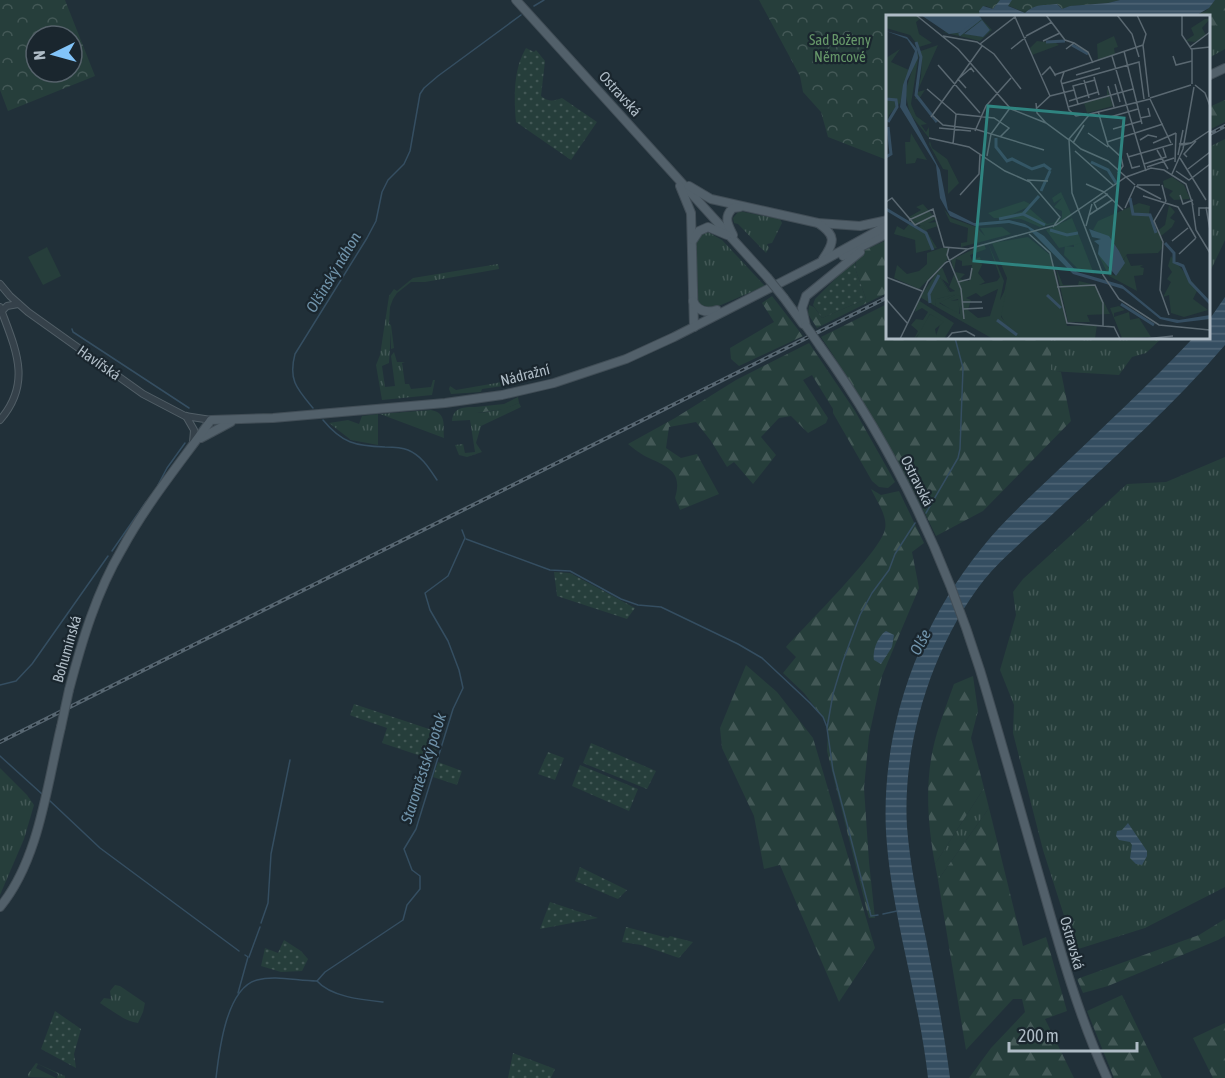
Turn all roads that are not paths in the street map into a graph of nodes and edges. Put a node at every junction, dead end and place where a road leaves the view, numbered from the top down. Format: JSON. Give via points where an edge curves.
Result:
{"nodes":[{"id":1,"x":516,"y":0,"type":"edge"},
{"id":2,"x":1225,"y":68,"type":"edge"},
{"id":3,"x":1210,"y":76,"type":"edge"},
{"id":4,"x":676,"y":176,"type":"junction"},
{"id":5,"x":743,"y":207,"type":"junction"},
{"id":6,"x":886,"y":220,"type":"edge"},
{"id":7,"x":818,"y":222,"type":"junction"},
{"id":8,"x":832,"y":224,"type":"junction"},
{"id":9,"x":886,"y":226,"type":"edge"},
{"id":10,"x":884,"y":235,"type":"edge"},
{"id":11,"x":731,"y":237,"type":"junction"},
{"id":12,"x":692,"y":244,"type":"junction"},
{"id":13,"x":739,"y":246,"type":"junction"},
{"id":14,"x":833,"y":255,"type":"junction"},
{"id":15,"x":823,"y":263,"type":"junction"},
{"id":16,"x":0,"y":284,"type":"edge"},
{"id":17,"x":692,"y":300,"type":"junction"},
{"id":18,"x":18,"y":304,"type":"junction"},
{"id":19,"x":735,"y":305,"type":"junction"},
{"id":20,"x":1,"y":309,"type":"edge"},
{"id":21,"x":806,"y":326,"type":"junction"},
{"id":22,"x":694,"y":327,"type":"junction"},
{"id":23,"x":674,"y":336,"type":"junction"},
{"id":24,"x":186,"y":416,"type":"junction"},
{"id":25,"x":0,"y":420,"type":"edge"},
{"id":26,"x":211,"y":420,"type":"junction"},
{"id":27,"x":234,"y":420,"type":"junction"},
{"id":28,"x":194,"y":444,"type":"junction"},
{"id":29,"x":0,"y":907,"type":"edge"},
{"id":30,"x":1107,"y":1078,"type":"edge"}],
"edges":[{"from":1,"to":4,"type":"main road","name":"Ostravská"},
{"from":2,"to":3,"type":"main road"},
{"from":4,"to":5,"type":"main road","via":[[708,198]]},
{"from":4,"to":11,"type":"main road","name":"Ostravská"},
{"from":4,"to":12,"type":"main road","via":[[691,210]]},
{"from":5,"to":7,"type":"main road"},
{"from":5,"to":13,"type":"main road","via":[[733,208],[727,218]]},
{"from":6,"to":8,"type":"main road","via":[[860,226]]},
{"from":7,"to":8,"type":"main road"},
{"from":7,"to":15,"type":"main road","via":[[832,239]]},
{"from":8,"to":14,"type":"main road","via":[[836,237]]},
{"from":9,"to":14,"type":"main road"},
{"from":10,"to":15,"type":"main road"},
{"from":10,"to":21,"type":"main road","via":[[806,296],[802,308]]},
{"from":11,"to":12,"type":"main road","via":[[708,228],[699,231]]},
{"from":11,"to":13,"type":"main road","name":"Ostravská"},
{"from":12,"to":17,"type":"main road"},
{"from":13,"to":21,"type":"main road","name":"Ostravská","bridge":true},
{"from":14,"to":15,"type":"main road"},
{"from":15,"to":19,"type":"main road","name":"Nádražní"},
{"from":15,"to":22,"type":"main road"},
{"from":16,"to":18,"type":"street","name":"Havířská"},
{"from":17,"to":19,"type":"main road","via":[[705,312]]},
{"from":17,"to":22,"type":"main road"},
{"from":17,"to":23,"type":"main road","via":[[689,318]]},
{"from":18,"to":20,"type":"street"},
{"from":18,"to":24,"type":"street","name":"Havířská","via":[[143,394]]},
{"from":19,"to":22,"type":"main road","name":"Nádražní"},
{"from":20,"to":25,"type":"street","via":[[20,376],[17,392]]},
{"from":21,"to":30,"type":"main road","name":"Ostravská","bridge":true,"via":[[887,452],[941,562],[971,642],[1065,969]]},
{"from":22,"to":23,"type":"main road","name":"Nádražní"},
{"from":23,"to":27,"type":"main road","name":"Nádražní","via":[[604,367],[502,395]]},
{"from":24,"to":26,"type":"street","name":"Havířská"},
{"from":24,"to":28,"type":"street","via":[[194,430]]},
{"from":26,"to":27,"type":"main road","name":"Nádražní"},
{"from":26,"to":28,"type":"main road","name":"Bohumínská"},
{"from":27,"to":28,"type":"main road"},
{"from":28,"to":29,"type":"main road","name":"Bohumínská","bridge":true,"via":[[110,570],[88,623],[30,852],[16,884]]}]}
